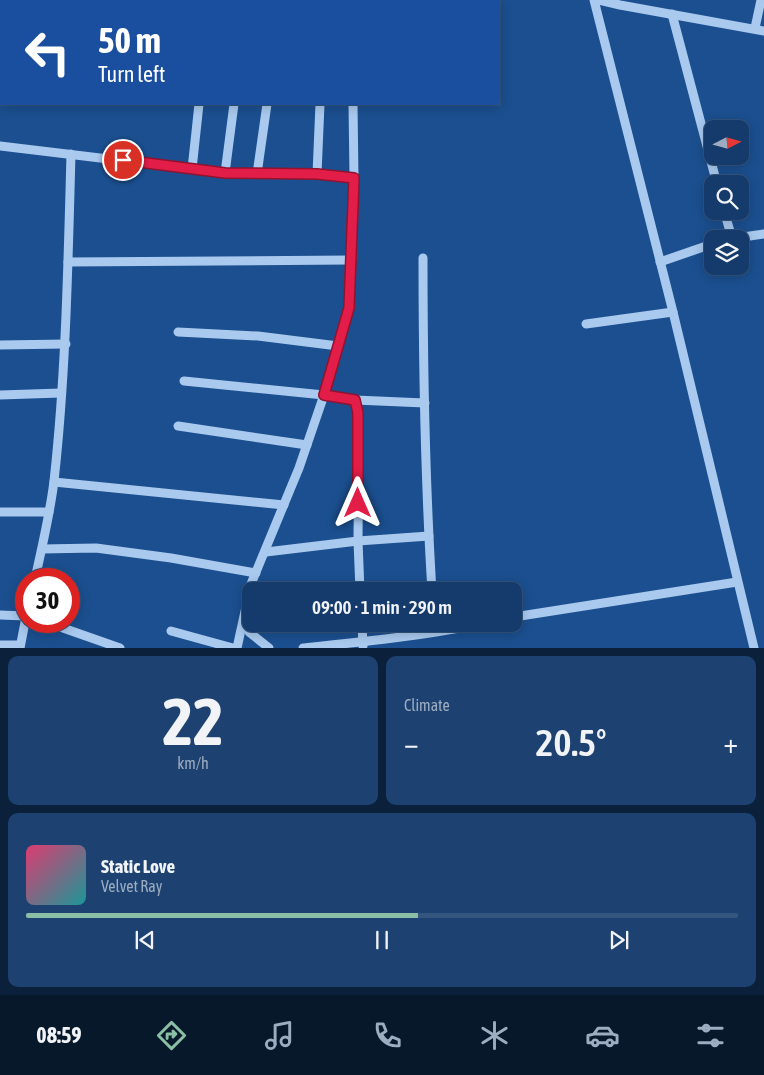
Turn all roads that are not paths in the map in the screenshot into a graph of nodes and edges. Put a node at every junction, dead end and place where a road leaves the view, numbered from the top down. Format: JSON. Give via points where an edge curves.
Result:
{"nodes":[{"id":1,"x":594,"y":0,"type":"edge"},
{"id":2,"x":599,"y":0,"type":"edge"},
{"id":3,"x":761,"y":0,"type":"edge"},
{"id":4,"x":672,"y":14,"type":"junction"},
{"id":5,"x":759,"y":29,"type":"edge"},
{"id":6,"x":199,"y":105,"type":"edge"},
{"id":7,"x":234,"y":105,"type":"edge"},
{"id":8,"x":267,"y":105,"type":"edge"},
{"id":9,"x":320,"y":105,"type":"edge"},
{"id":10,"x":353,"y":105,"type":"edge"},
{"id":11,"x":0,"y":146,"type":"edge"},
{"id":12,"x":71,"y":154,"type":"junction"},
{"id":13,"x":192,"y":169,"type":"junction"},
{"id":14,"x":225,"y":173,"type":"junction"},
{"id":15,"x":256,"y":174,"type":"junction"},
{"id":16,"x":317,"y":174,"type":"junction"},
{"id":17,"x":715,"y":175,"type":"edge"},
{"id":18,"x":354,"y":178,"type":"junction"},
{"id":19,"x":764,"y":234,"type":"edge"},
{"id":20,"x":749,"y":236,"type":"edge"},
{"id":21,"x":704,"y":247,"type":"edge"},
{"id":22,"x":423,"y":258,"type":"dead end"},
{"id":23,"x":351,"y":260,"type":"junction"},
{"id":24,"x":68,"y":262,"type":"junction"},
{"id":25,"x":660,"y":262,"type":"junction"},
{"id":26,"x":673,"y":312,"type":"junction"},
{"id":27,"x":586,"y":324,"type":"dead end"},
{"id":28,"x":178,"y":332,"type":"dead end"},
{"id":29,"x":66,"y":344,"type":"junction"},
{"id":30,"x":0,"y":345,"type":"edge"},
{"id":31,"x":338,"y":346,"type":"junction"},
{"id":32,"x":184,"y":381,"type":"dead end"},
{"id":33,"x":62,"y":393,"type":"junction"},
{"id":34,"x":0,"y":395,"type":"edge"},
{"id":35,"x":324,"y":395,"type":"junction"},
{"id":36,"x":355,"y":400,"type":"junction"},
{"id":37,"x":425,"y":403,"type":"junction"},
{"id":38,"x":178,"y":426,"type":"dead end"},
{"id":39,"x":307,"y":445,"type":"junction"},
{"id":40,"x":54,"y":482,"type":"junction"},
{"id":41,"x":284,"y":505,"type":"junction"},
{"id":42,"x":0,"y":512,"type":"edge"},
{"id":43,"x":50,"y":512,"type":"junction"},
{"id":44,"x":429,"y":536,"type":"junction"},
{"id":45,"x":358,"y":541,"type":"junction"},
{"id":46,"x":42,"y":549,"type":"junction"},
{"id":47,"x":266,"y":552,"type":"junction"},
{"id":48,"x":38,"y":568,"type":"edge"},
{"id":49,"x":256,"y":573,"type":"junction"},
{"id":50,"x":252,"y":582,"type":"edge"},
{"id":51,"x":360,"y":582,"type":"edge"},
{"id":52,"x":432,"y":582,"type":"edge"},
{"id":53,"x":737,"y":582,"type":"junction"},
{"id":54,"x":0,"y":615,"type":"edge"},
{"id":55,"x":15,"y":616,"type":"edge"},
{"id":56,"x":522,"y":616,"type":"edge"},
{"id":57,"x":242,"y":625,"type":"edge"},
{"id":58,"x":171,"y":630,"type":"dead end"},
{"id":59,"x":249,"y":632,"type":"edge"},
{"id":60,"x":362,"y":632,"type":"edge"},
{"id":61,"x":418,"y":632,"type":"edge"},
{"id":62,"x":23,"y":633,"type":"edge"},
{"id":63,"x":77,"y":633,"type":"edge"},
{"id":64,"x":0,"y":645,"type":"edge"},
{"id":65,"x":363,"y":645,"type":"edge"},
{"id":66,"x":20,"y":646,"type":"edge"},
{"id":67,"x":120,"y":648,"type":"edge"},
{"id":68,"x":233,"y":648,"type":"edge"},
{"id":69,"x":238,"y":648,"type":"edge"},
{"id":70,"x":269,"y":648,"type":"edge"},
{"id":71,"x":303,"y":648,"type":"edge"},
{"id":72,"x":754,"y":648,"type":"edge"}],
"edges":[{"from":1,"to":25,"type":"street"},
{"from":2,"to":4,"type":"street"},
{"from":3,"to":5,"type":"street"},
{"from":4,"to":5,"type":"street"},
{"from":4,"to":17,"type":"street"},
{"from":6,"to":13,"type":"street"},
{"from":7,"to":14,"type":"street"},
{"from":8,"to":15,"type":"street"},
{"from":9,"to":16,"type":"street"},
{"from":10,"to":18,"type":"street"},
{"from":11,"to":12,"type":"street"},
{"from":12,"to":13,"type":"street"},
{"from":12,"to":24,"type":"street"},
{"from":13,"to":14,"type":"street"},
{"from":14,"to":15,"type":"street"},
{"from":15,"to":16,"type":"street"},
{"from":16,"to":18,"type":"street"},
{"from":18,"to":23,"type":"street"},
{"from":19,"to":20,"type":"street"},
{"from":21,"to":25,"type":"street"},
{"from":22,"to":37,"type":"street"},
{"from":23,"to":24,"type":"street"},
{"from":23,"to":31,"type":"street","via":[[349,308]]},
{"from":24,"to":29,"type":"street"},
{"from":25,"to":26,"type":"street"},
{"from":26,"to":27,"type":"street"},
{"from":26,"to":53,"type":"street"},
{"from":28,"to":31,"type":"street","via":[[258,336]]},
{"from":29,"to":30,"type":"street"},
{"from":29,"to":33,"type":"street"},
{"from":31,"to":35,"type":"street"},
{"from":32,"to":35,"type":"street"},
{"from":33,"to":34,"type":"street"},
{"from":33,"to":40,"type":"street"},
{"from":35,"to":36,"type":"street"},
{"from":35,"to":39,"type":"street"},
{"from":36,"to":37,"type":"street"},
{"from":36,"to":45,"type":"street","via":[[358,413]]},
{"from":37,"to":44,"type":"street"},
{"from":38,"to":39,"type":"street"},
{"from":39,"to":41,"type":"street"},
{"from":40,"to":41,"type":"street"},
{"from":40,"to":43,"type":"street"},
{"from":41,"to":47,"type":"street"},
{"from":42,"to":43,"type":"street"},
{"from":43,"to":46,"type":"street"},
{"from":44,"to":45,"type":"street"},
{"from":44,"to":52,"type":"street"},
{"from":45,"to":47,"type":"street"},
{"from":45,"to":51,"type":"street"},
{"from":46,"to":48,"type":"street"},
{"from":46,"to":49,"type":"street","via":[[96,548]]},
{"from":47,"to":49,"type":"street"},
{"from":49,"to":50,"type":"street"},
{"from":53,"to":56,"type":"street"},
{"from":53,"to":72,"type":"street"},
{"from":54,"to":55,"type":"street"},
{"from":57,"to":69,"type":"street"},
{"from":58,"to":68,"type":"street"},
{"from":59,"to":70,"type":"street"},
{"from":60,"to":65,"type":"street"},
{"from":61,"to":65,"type":"street"},
{"from":62,"to":66,"type":"street"},
{"from":63,"to":67,"type":"street"},
{"from":64,"to":66,"type":"street"},
{"from":65,"to":71,"type":"street"}]}
